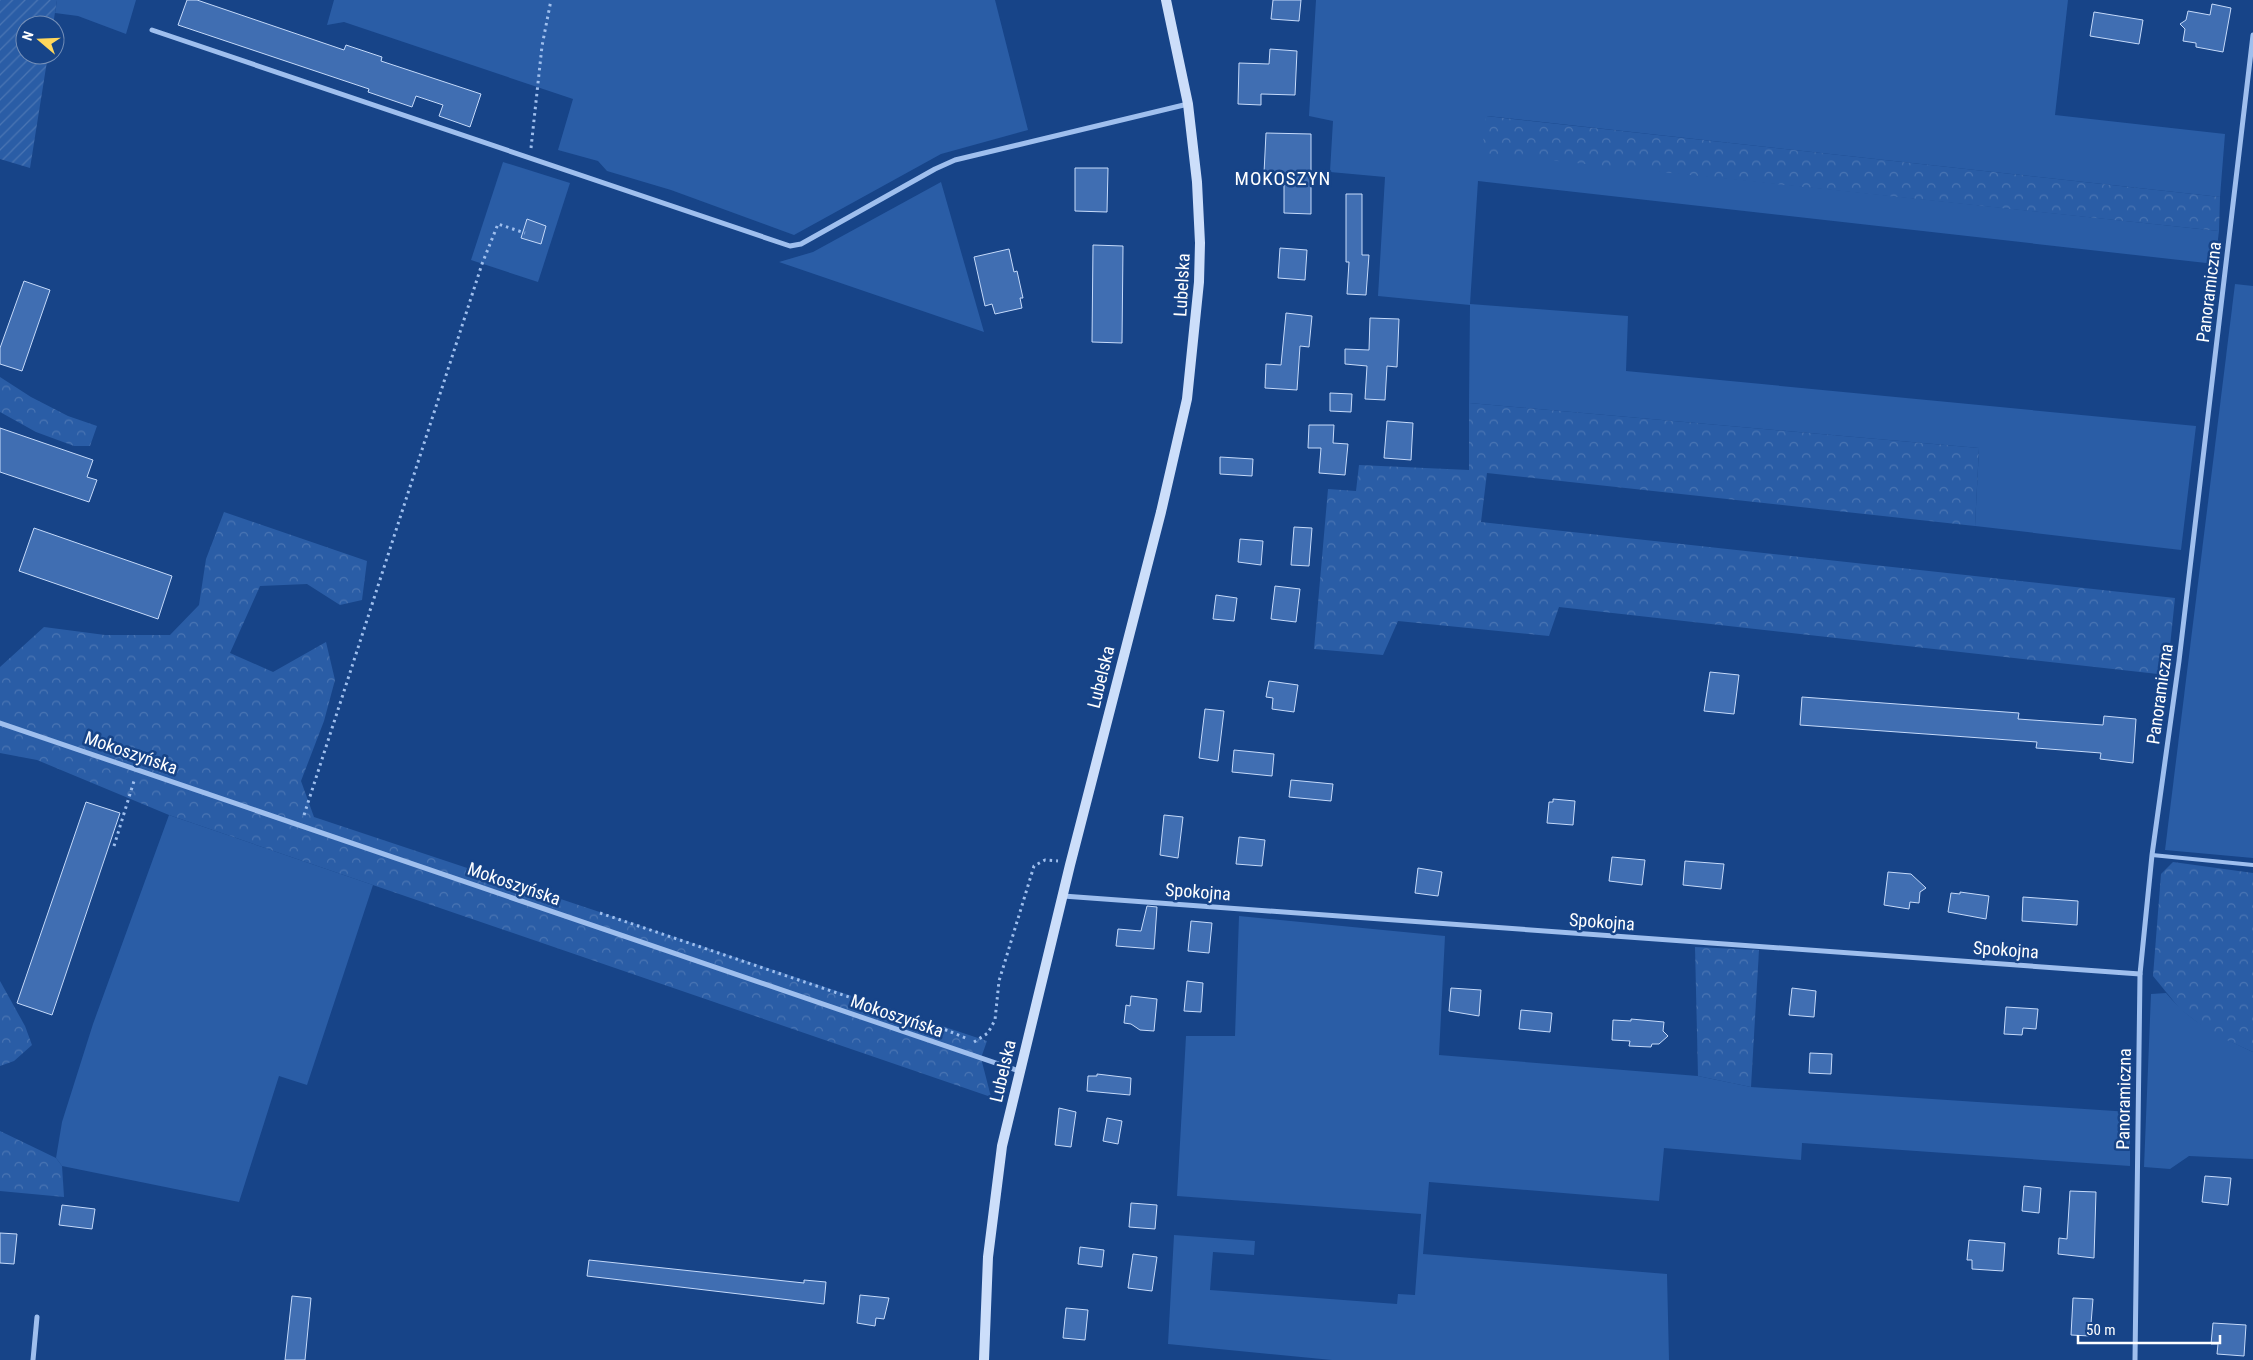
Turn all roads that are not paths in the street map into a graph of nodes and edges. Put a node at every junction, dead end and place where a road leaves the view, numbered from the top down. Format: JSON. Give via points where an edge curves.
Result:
{"nodes":[{"id":1,"x":1166,"y":0,"type":"edge"},
{"id":2,"x":152,"y":30,"type":"dead end"},
{"id":3,"x":2253,"y":35,"type":"edge"},
{"id":4,"x":1188,"y":104,"type":"junction"},
{"id":5,"x":0,"y":724,"type":"edge"},
{"id":6,"x":2152,"y":855,"type":"junction"},
{"id":7,"x":2253,"y":865,"type":"edge"},
{"id":8,"x":1063,"y":896,"type":"junction"},
{"id":9,"x":2140,"y":974,"type":"junction"},
{"id":10,"x":1019,"y":1071,"type":"junction"},
{"id":11,"x":37,"y":1317,"type":"dead end"},
{"id":12,"x":33,"y":1360,"type":"edge"},
{"id":13,"x":984,"y":1360,"type":"edge"},
{"id":14,"x":2135,"y":1360,"type":"edge"}],
"edges":[{"from":1,"to":4,"type":"main road","name":"Lubelska"},
{"from":2,"to":4,"type":"street","via":[[790,246],[801,244],[955,160]]},
{"from":3,"to":6,"type":"street","name":"Panoramiczna","via":[[2179,662]]},
{"from":4,"to":8,"type":"main road","name":"Lubelska","via":[[1200,244],[1196,322],[1187,399]]},
{"from":5,"to":10,"type":"street","name":"Mokoszyńska"},
{"from":6,"to":7,"type":"lane"},
{"from":6,"to":9,"type":"street","name":"Panoramiczna"},
{"from":8,"to":9,"type":"street","name":"Spokojna"},
{"from":8,"to":10,"type":"main road","name":"Lubelska"},
{"from":9,"to":14,"type":"street","name":"Panoramiczna"},
{"from":10,"to":13,"type":"main road","name":"Lubelska","via":[[1002,1146],[988,1257]]},
{"from":11,"to":12,"type":"street"}]}
